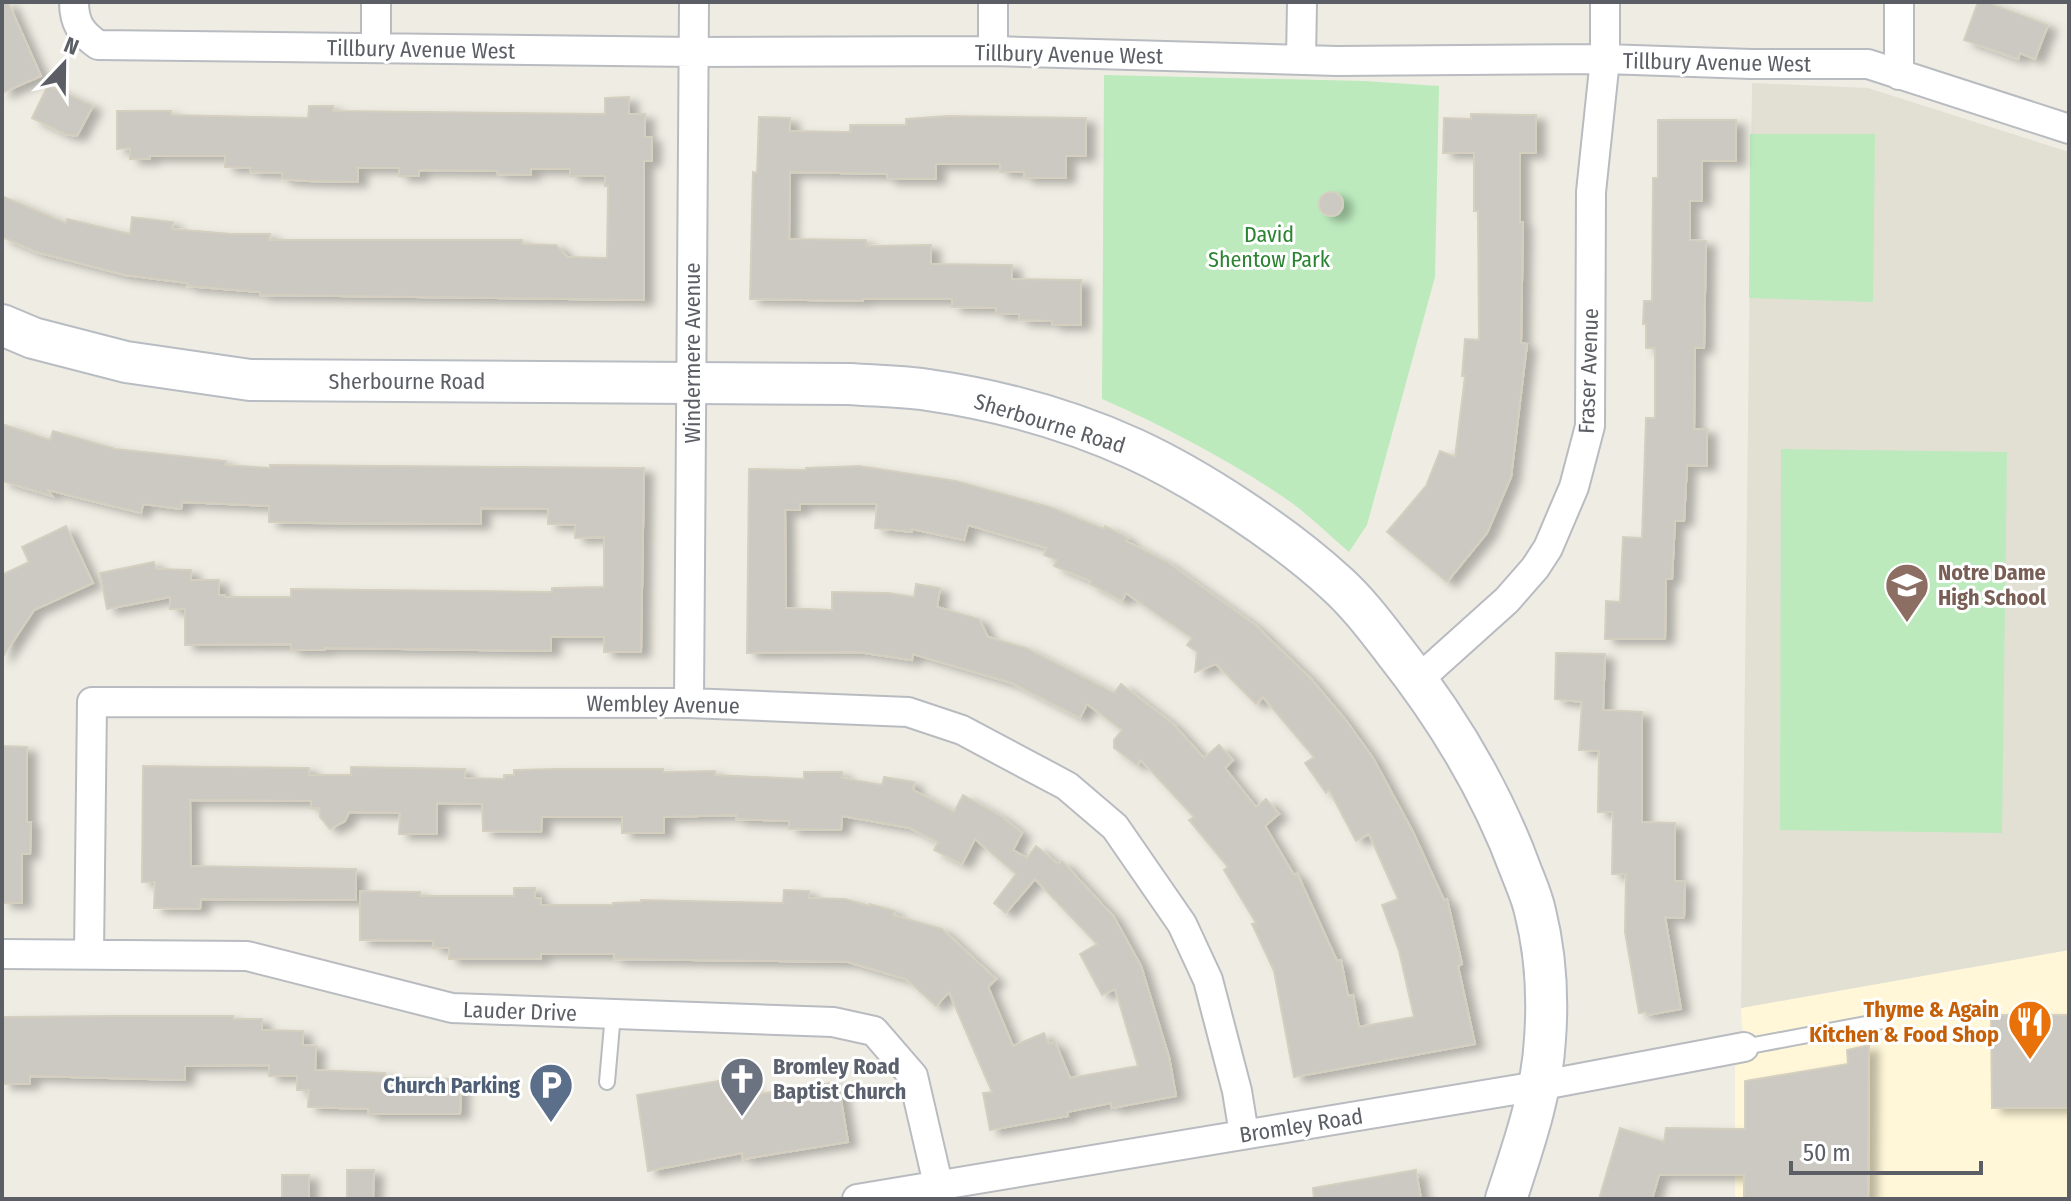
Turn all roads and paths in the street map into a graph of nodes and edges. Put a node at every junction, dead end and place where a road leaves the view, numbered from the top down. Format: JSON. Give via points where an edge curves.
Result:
{"nodes":[{"id":1,"x":376,"y":2,"type":"edge"},
{"id":2,"x":694,"y":2,"type":"edge"},
{"id":3,"x":993,"y":2,"type":"edge"},
{"id":4,"x":1302,"y":2,"type":"edge"},
{"id":5,"x":1605,"y":2,"type":"edge"},
{"id":6,"x":1899,"y":2,"type":"edge"},
{"id":7,"x":74,"y":9,"type":"edge"},
{"id":8,"x":376,"y":48,"type":"junction"},
{"id":9,"x":993,"y":51,"type":"junction"},
{"id":10,"x":694,"y":52,"type":"junction"},
{"id":11,"x":1605,"y":59,"type":"junction"},
{"id":12,"x":1301,"y":60,"type":"junction"},
{"id":13,"x":1899,"y":75,"type":"junction"},
{"id":14,"x":2069,"y":129,"type":"edge"},
{"id":15,"x":2,"y":325,"type":"edge"},
{"id":16,"x":691,"y":383,"type":"junction"},
{"id":17,"x":1418,"y":680,"type":"junction"},
{"id":18,"x":689,"y":703,"type":"junction"},
{"id":19,"x":2,"y":954,"type":"edge"},
{"id":20,"x":89,"y":954,"type":"junction"},
{"id":21,"x":613,"y":1014,"type":"junction"},
{"id":22,"x":1882,"y":1021,"type":"dead end"},
{"id":23,"x":1744,"y":1047,"type":"joint"},
{"id":24,"x":607,"y":1082,"type":"dead end"},
{"id":25,"x":1538,"y":1086,"type":"junction"},
{"id":26,"x":1244,"y":1134,"type":"junction"},
{"id":27,"x":938,"y":1184,"type":"junction"},
{"id":28,"x":857,"y":1199,"type":"edge"},
{"id":29,"x":1506,"y":1199,"type":"edge"}],
"edges":[{"from":1,"to":8,"type":"street"},
{"from":2,"to":10,"type":"street","name":"Windermere Avenue"},
{"from":3,"to":9,"type":"street"},
{"from":4,"to":12,"type":"street"},
{"from":5,"to":11,"type":"street","name":"Fraser Avenue"},
{"from":6,"to":13,"type":"street"},
{"from":7,"to":8,"type":"street","name":"Tillbury Avenue West","via":[[83,34],[98,45]]},
{"from":8,"to":10,"type":"street","name":"Tillbury Avenue West"},
{"from":9,"to":10,"type":"street","name":"Tillbury Avenue West"},
{"from":9,"to":12,"type":"street","name":"Tillbury Avenue West"},
{"from":10,"to":16,"type":"street","name":"Windermere Avenue"},
{"from":11,"to":12,"type":"street","name":"Tillbury Avenue West"},
{"from":11,"to":13,"type":"street","name":"Tillbury Avenue West","via":[[1868,64]]},
{"from":11,"to":17,"type":"street","name":"Fraser Avenue","via":[[1591,192],[1590,426],[1574,487],[1535,568]]},
{"from":13,"to":14,"type":"street","name":"Tillbury Avenue West"},
{"from":15,"to":16,"type":"street","name":"Sherbourne Road","via":[[126,362],[250,380]]},
{"from":16,"to":17,"type":"street","name":"Sherbourne Road","via":[[925,389],[994,402],[1134,449],[1209,490],[1338,584]]},
{"from":16,"to":18,"type":"street","name":"Windermere Avenue"},
{"from":17,"to":25,"type":"street","name":"Sherbourne Road","via":[[1463,746],[1503,823],[1535,910],[1545,1011]]},
{"from":18,"to":20,"type":"street","name":"Wembley Avenue","via":[[92,702]]},
{"from":18,"to":26,"type":"street","name":"Wembley Avenue","via":[[908,712],[962,730],[1067,786],[1115,827],[1182,924],[1208,980]]},
{"from":19,"to":20,"type":"street","name":"Lauder Drive"},
{"from":20,"to":21,"type":"street","name":"Lauder Drive","via":[[247,956],[452,1008]]},
{"from":21,"to":24,"type":"lane"},
{"from":21,"to":27,"type":"street","name":"Lauder Drive","via":[[833,1022],[874,1031],[913,1076]]},
{"from":22,"to":23,"type":"lane"},
{"from":23,"to":25,"type":"street","name":"Bromley Road"},
{"from":25,"to":26,"type":"street","name":"Bromley Road"},
{"from":25,"to":29,"type":"street","name":"Sherbourne Road"},
{"from":26,"to":27,"type":"street","name":"Bromley Road"},
{"from":27,"to":28,"type":"street","name":"Bromley Road"}]}
